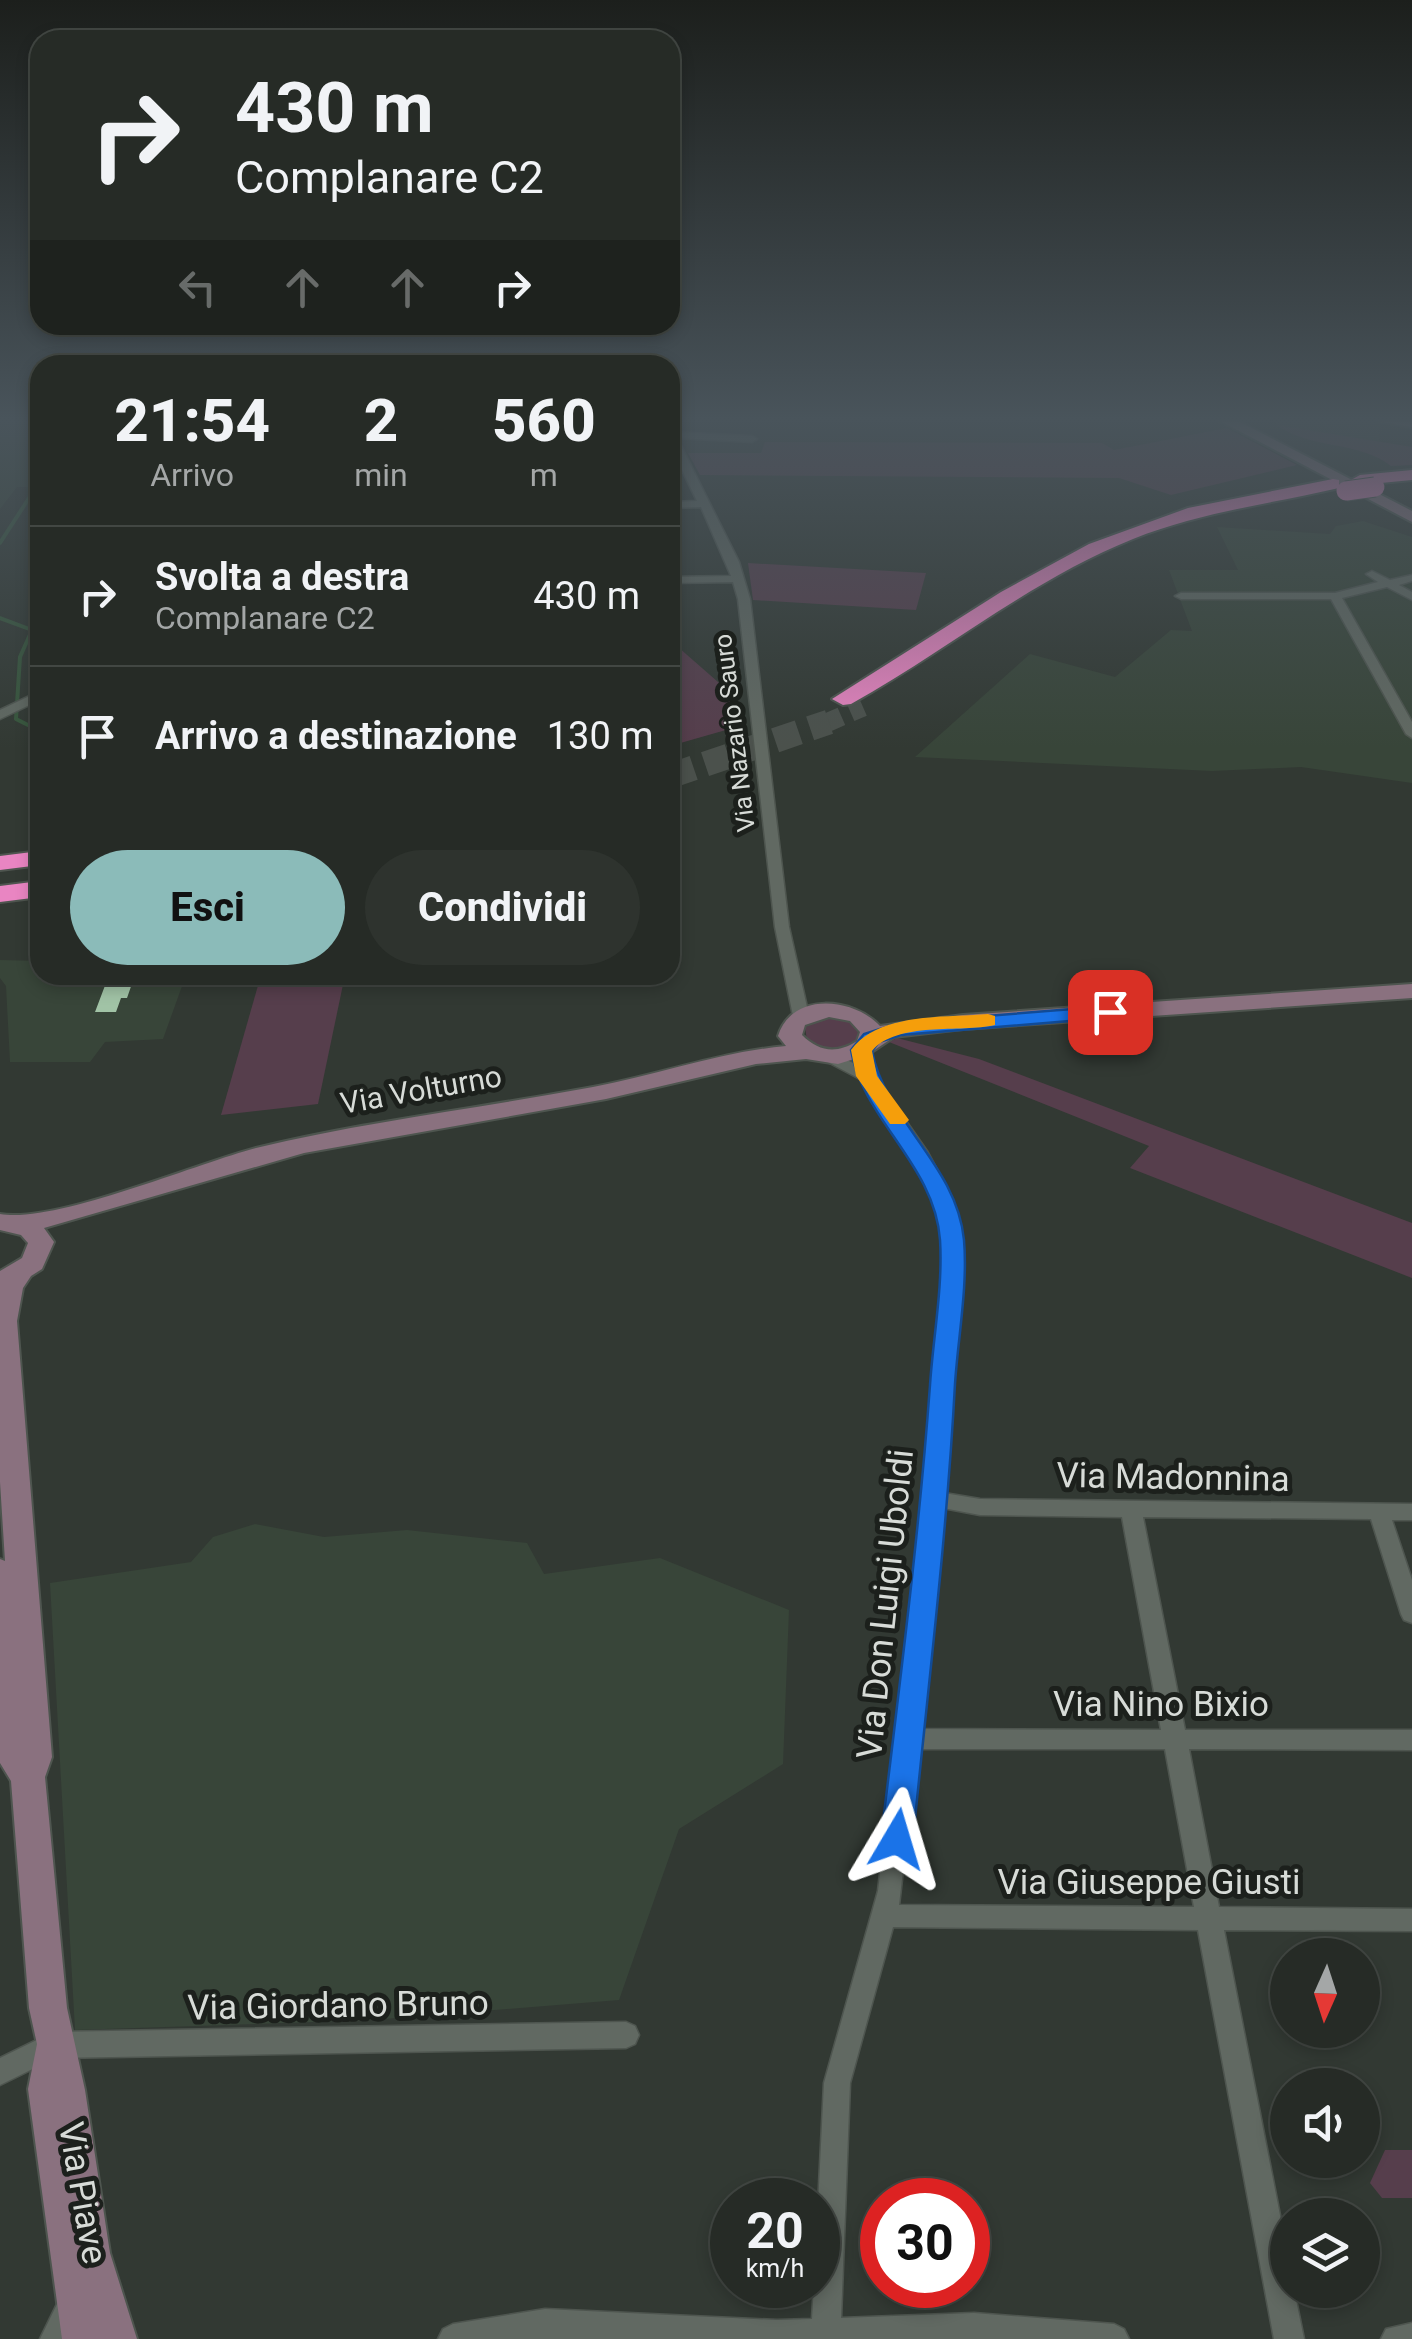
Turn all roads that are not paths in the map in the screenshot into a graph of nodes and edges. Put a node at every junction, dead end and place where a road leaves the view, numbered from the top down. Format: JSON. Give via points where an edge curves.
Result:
{"nodes":[{"id":1,"x":717,"y":530,"type":"edge"},
{"id":2,"x":1142,"y":530,"type":"edge"},
{"id":3,"x":1179,"y":530,"type":"edge"},
{"id":4,"x":1372,"y":574,"type":"dead end"},
{"id":5,"x":1412,"y":578,"type":"edge"},
{"id":6,"x":738,"y":579,"type":"junction"},
{"id":7,"x":680,"y":580,"type":"edge"},
{"id":8,"x":1388,"y":584,"type":"junction"},
{"id":9,"x":1181,"y":596,"type":"dead end"},
{"id":10,"x":1335,"y":596,"type":"junction"},
{"id":11,"x":1412,"y":597,"type":"edge"},
{"id":12,"x":843,"y":699,"type":"tunnel mouth"},
{"id":13,"x":30,"y":700,"type":"edge"},
{"id":14,"x":863,"y":708,"type":"tunnel mouth"},
{"id":15,"x":4,"y":713,"type":"edge"},
{"id":16,"x":1412,"y":734,"type":"edge"},
{"id":17,"x":0,"y":842,"type":"edge"},
{"id":18,"x":30,"y":860,"type":"edge"},
{"id":19,"x":0,"y":862,"type":"edge"},
{"id":20,"x":30,"y":864,"type":"edge"},
{"id":21,"x":30,"y":866,"type":"edge"},
{"id":22,"x":30,"y":870,"type":"edge"},
{"id":23,"x":0,"y":874,"type":"edge"},
{"id":24,"x":0,"y":894,"type":"edge"},
{"id":25,"x":796,"y":978,"type":"junction"},
{"id":26,"x":1412,"y":992,"type":"edge"},
{"id":27,"x":829,"y":1010,"type":"junction"},
{"id":28,"x":795,"y":1024,"type":"junction"},
{"id":29,"x":865,"y":1036,"type":"junction"},
{"id":30,"x":818,"y":1054,"type":"junction"},
{"id":31,"x":746,"y":1058,"type":"junction"},
{"id":32,"x":866,"y":1076,"type":"junction"},
{"id":33,"x":112,"y":1203,"type":"junction"},
{"id":34,"x":8,"y":1218,"type":"edge"},
{"id":35,"x":41,"y":1250,"type":"junction"},
{"id":36,"x":9,"y":1278,"type":"edge"},
{"id":37,"x":934,"y":1499,"type":"junction"},
{"id":38,"x":1131,"y":1509,"type":"junction"},
{"id":39,"x":1380,"y":1511,"type":"junction"},
{"id":40,"x":1412,"y":1512,"type":"edge"},
{"id":41,"x":0,"y":1571,"type":"edge"},
{"id":42,"x":1412,"y":1614,"type":"edge"},
{"id":43,"x":910,"y":1738,"type":"junction"},
{"id":44,"x":1175,"y":1739,"type":"junction"},
{"id":45,"x":1412,"y":1740,"type":"edge"},
{"id":46,"x":28,"y":1777,"type":"junction"},
{"id":47,"x":886,"y":1916,"type":"junction"},
{"id":48,"x":1210,"y":1916,"type":"junction"},
{"id":49,"x":1412,"y":1920,"type":"edge"},
{"id":50,"x":626,"y":2034,"type":"dead end"},
{"id":51,"x":53,"y":2046,"type":"junction"},
{"id":52,"x":0,"y":2072,"type":"edge"},
{"id":53,"x":78,"y":2284,"type":"junction"},
{"id":54,"x":826,"y":2334,"type":"junction"},
{"id":55,"x":1412,"y":2338,"type":"edge"},
{"id":56,"x":55,"y":2339,"type":"edge"},
{"id":57,"x":83,"y":2339,"type":"edge"},
{"id":58,"x":116,"y":2339,"type":"edge"},
{"id":59,"x":453,"y":2339,"type":"edge"},
{"id":60,"x":1114,"y":2339,"type":"edge"},
{"id":61,"x":1289,"y":2339,"type":"edge"},
{"id":62,"x":1396,"y":2339,"type":"edge"}],
"edges":[{"from":1,"to":6,"type":"street","name":"Via Nazario Sauro"},
{"from":2,"to":12,"type":"highway","via":[[1043,575]]},
{"from":3,"to":14,"type":"highway","via":[[1124,549],[1046,590]]},
{"from":4,"to":8,"type":"street"},
{"from":5,"to":8,"type":"street"},
{"from":6,"to":7,"type":"street"},
{"from":6,"to":25,"type":"street","name":"Via Nazario Sauro","via":[[784,941]]},
{"from":8,"to":10,"type":"street"},
{"from":8,"to":11,"type":"street"},
{"from":9,"to":10,"type":"street"},
{"from":10,"to":16,"type":"street"},
{"from":13,"to":15,"type":"street"},
{"from":17,"to":18,"type":"highway"},
{"from":19,"to":20,"type":"highway"},
{"from":21,"to":23,"type":"highway"},
{"from":22,"to":24,"type":"highway"},
{"from":25,"to":27,"type":"street"},
{"from":25,"to":28,"type":"street","name":"Via Nazario Sauro"},
{"from":26,"to":29,"type":"street","name":"Via Volturno","via":[[963,1022]]},
{"from":27,"to":28,"type":"street","name":"Via Volturno"},
{"from":27,"to":29,"type":"street"},
{"from":28,"to":30,"type":"street","via":[[794,1043]]},
{"from":28,"to":31,"type":"street","name":"Via Volturno"},
{"from":29,"to":30,"type":"street","name":"Via Volturno"},
{"from":29,"to":32,"type":"street","name":"Via Don Luigi Uboldi"},
{"from":30,"to":31,"type":"street","name":"Via Volturno"},
{"from":30,"to":32,"type":"street","name":"Via Don Luigi Uboldi"},
{"from":31,"to":33,"type":"street","name":"Via Volturno","via":[[602,1092],[314,1142]]},
{"from":32,"to":37,"type":"street","name":"Via Don Luigi Uboldi","via":[[942,1196],[952,1240]]},
{"from":33,"to":34,"type":"street","name":"Via Volturno"},
{"from":33,"to":35,"type":"street","name":"Via Volturno"},
{"from":34,"to":35,"type":"street","via":[[38,1234]]},
{"from":35,"to":36,"type":"street","name":"Via Volturno"},
{"from":36,"to":46,"type":"street","name":"Via Piave","via":[[3,1321],[35,1757]]},
{"from":37,"to":38,"type":"street","name":"Via Madonnina","via":[[980,1507]]},
{"from":37,"to":43,"type":"street","name":"Via Don Luigi Uboldi"},
{"from":38,"to":39,"type":"street","name":"Via Madonnina"},
{"from":38,"to":44,"type":"street"},
{"from":39,"to":40,"type":"street","name":"Via Madonnina"},
{"from":39,"to":42,"type":"street"},
{"from":41,"to":46,"type":"street","name":"Via Piave","via":[[16,1760]]},
{"from":43,"to":44,"type":"street","name":"Via Nino Bixio"},
{"from":43,"to":47,"type":"street","name":"Via Don Luigi Uboldi"},
{"from":44,"to":45,"type":"street","name":"Via Nino Bixio"},
{"from":44,"to":48,"type":"street"},
{"from":46,"to":51,"type":"street","name":"Via Piave"},
{"from":47,"to":48,"type":"street","name":"Via Giuseppe Giusti"},
{"from":47,"to":54,"type":"street","name":"Via Don Luigi Uboldi","via":[[837,2083]]},
{"from":48,"to":49,"type":"street","name":"Via Giuseppe Giusti"},
{"from":48,"to":61,"type":"street"},
{"from":50,"to":51,"type":"street","name":"Via Giordano Bruno"},
{"from":51,"to":52,"type":"street"},
{"from":51,"to":53,"type":"street","name":"Via Piave","via":[[47,2089]]},
{"from":51,"to":58,"type":"street","name":"Via Piave","via":[[91,2249]]},
{"from":53,"to":56,"type":"street","name":"Via Piave"},
{"from":53,"to":57,"type":"street","name":"Via Piave"},
{"from":54,"to":59,"type":"street","via":[[544,2324]]},
{"from":54,"to":60,"type":"street","via":[[974,2328]]},
{"from":55,"to":62,"type":"street"}]}
